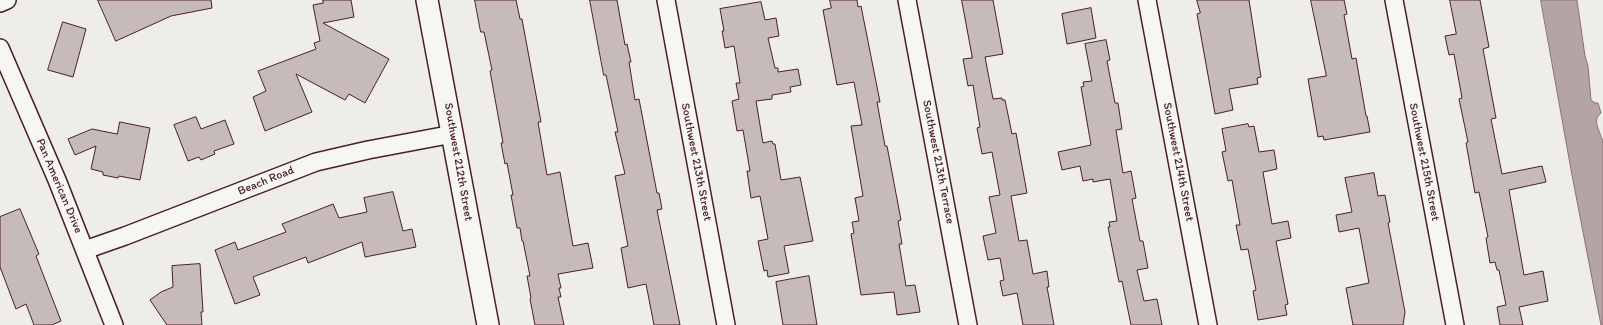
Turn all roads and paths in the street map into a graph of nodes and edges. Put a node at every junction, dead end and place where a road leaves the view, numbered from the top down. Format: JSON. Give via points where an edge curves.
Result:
{"nodes":[{"id":1,"x":6,"y":0,"type":"edge"},
{"id":2,"x":427,"y":0,"type":"edge"},
{"id":3,"x":666,"y":0,"type":"edge"},
{"id":4,"x":908,"y":0,"type":"edge"},
{"id":5,"x":1147,"y":0,"type":"edge"},
{"id":6,"x":1394,"y":0,"type":"edge"},
{"id":7,"x":0,"y":3,"type":"edge"},
{"id":8,"x":0,"y":48,"type":"edge"},
{"id":9,"x":453,"y":134,"type":"junction"},
{"id":10,"x":86,"y":250,"type":"junction"},
{"id":11,"x":114,"y":325,"type":"edge"},
{"id":12,"x":488,"y":325,"type":"edge"},
{"id":13,"x":726,"y":325,"type":"edge"},
{"id":14,"x":968,"y":325,"type":"edge"},
{"id":15,"x":1208,"y":325,"type":"edge"},
{"id":16,"x":1455,"y":325,"type":"edge"}],
"edges":[{"from":1,"to":7,"type":"street"},
{"from":2,"to":9,"type":"street","name":"Southwest 212th Street"},
{"from":3,"to":13,"type":"street","name":"Southwest 213th Street"},
{"from":4,"to":14,"type":"street","name":"Southwest 213th Terrace"},
{"from":5,"to":15,"type":"street","name":"Southwest 214th Street"},
{"from":6,"to":16,"type":"street","name":"Southwest 215th Street"},
{"from":8,"to":10,"type":"street","name":"Pan American Drive"},
{"from":9,"to":10,"type":"street","name":"Beach Road","via":[[316,162]]},
{"from":9,"to":12,"type":"street","name":"Southwest 212th Street"},
{"from":10,"to":11,"type":"street","name":"Pan American Drive"}]}
